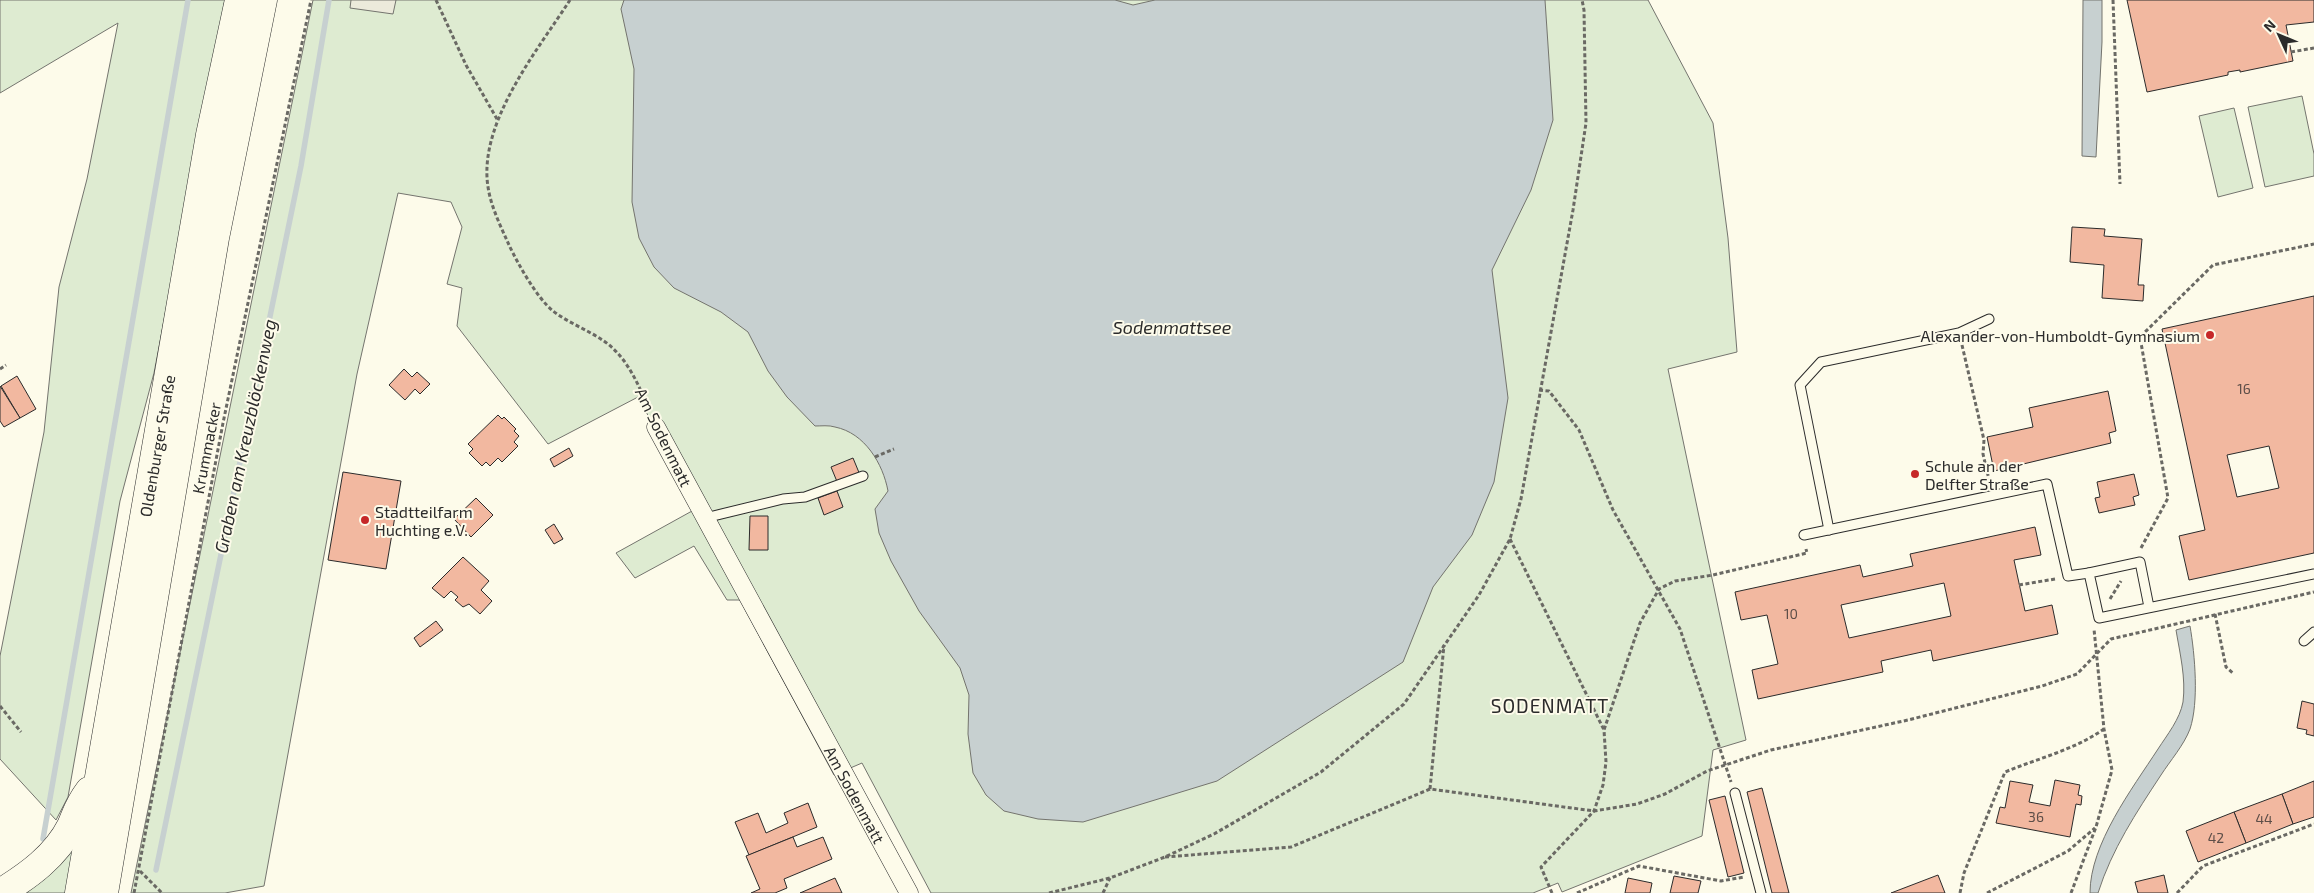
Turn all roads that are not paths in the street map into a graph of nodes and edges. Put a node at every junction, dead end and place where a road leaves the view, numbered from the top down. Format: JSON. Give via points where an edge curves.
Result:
{"nodes":[{"id":1,"x":239,"y":0,"type":"edge"},
{"id":2,"x":263,"y":0,"type":"edge"},
{"id":3,"x":1989,"y":319,"type":"dead end"},
{"id":4,"x":656,"y":427,"type":"road end"},
{"id":5,"x":863,"y":476,"type":"dead end"},
{"id":6,"x":705,"y":518,"type":"junction"},
{"id":7,"x":1829,"y":530,"type":"junction"},
{"id":8,"x":1804,"y":535,"type":"road end"},
{"id":9,"x":2089,"y":573,"type":"junction"},
{"id":10,"x":2314,"y":574,"type":"edge"},
{"id":11,"x":2149,"y":607,"type":"junction"},
{"id":12,"x":2314,"y":632,"type":"edge"},
{"id":13,"x":2304,"y":641,"type":"dead end"},
{"id":14,"x":100,"y":776,"type":"junction"},
{"id":15,"x":1735,"y":794,"type":"dead end"},
{"id":16,"x":0,"y":893,"type":"edge"},
{"id":17,"x":79,"y":893,"type":"edge"},
{"id":18,"x":104,"y":893,"type":"edge"},
{"id":19,"x":909,"y":893,"type":"edge"},
{"id":20,"x":1761,"y":893,"type":"edge"}],
"edges":[{"from":1,"to":14,"type":"highway","name":"Oldenburger Straße","via":[[210,135]]},
{"from":2,"to":18,"type":"highway","name":"Oldenburger Straße","via":[[216,238]]},
{"from":3,"to":7,"type":"lane","via":[[1960,333],[1821,362],[1800,385]]},
{"from":4,"to":6,"type":"street","name":"Am Sodenmatt"},
{"from":5,"to":6,"type":"lane","via":[[805,497],[783,499]]},
{"from":6,"to":19,"type":"street","name":"Am Sodenmatt"},
{"from":7,"to":8,"type":"lane"},
{"from":7,"to":9,"type":"lane","via":[[2048,484],[2068,576]]},
{"from":9,"to":11,"type":"lane","via":[[2099,618]]},
{"from":9,"to":11,"type":"lane","via":[[2140,562]]},
{"from":10,"to":11,"type":"lane"},
{"from":12,"to":13,"type":"lane"},
{"from":14,"to":16,"type":"highway","via":[[77,808],[70,827],[48,859]]},
{"from":14,"to":17,"type":"highway","name":"Oldenburger Straße"},
{"from":15,"to":20,"type":"lane"}]}
